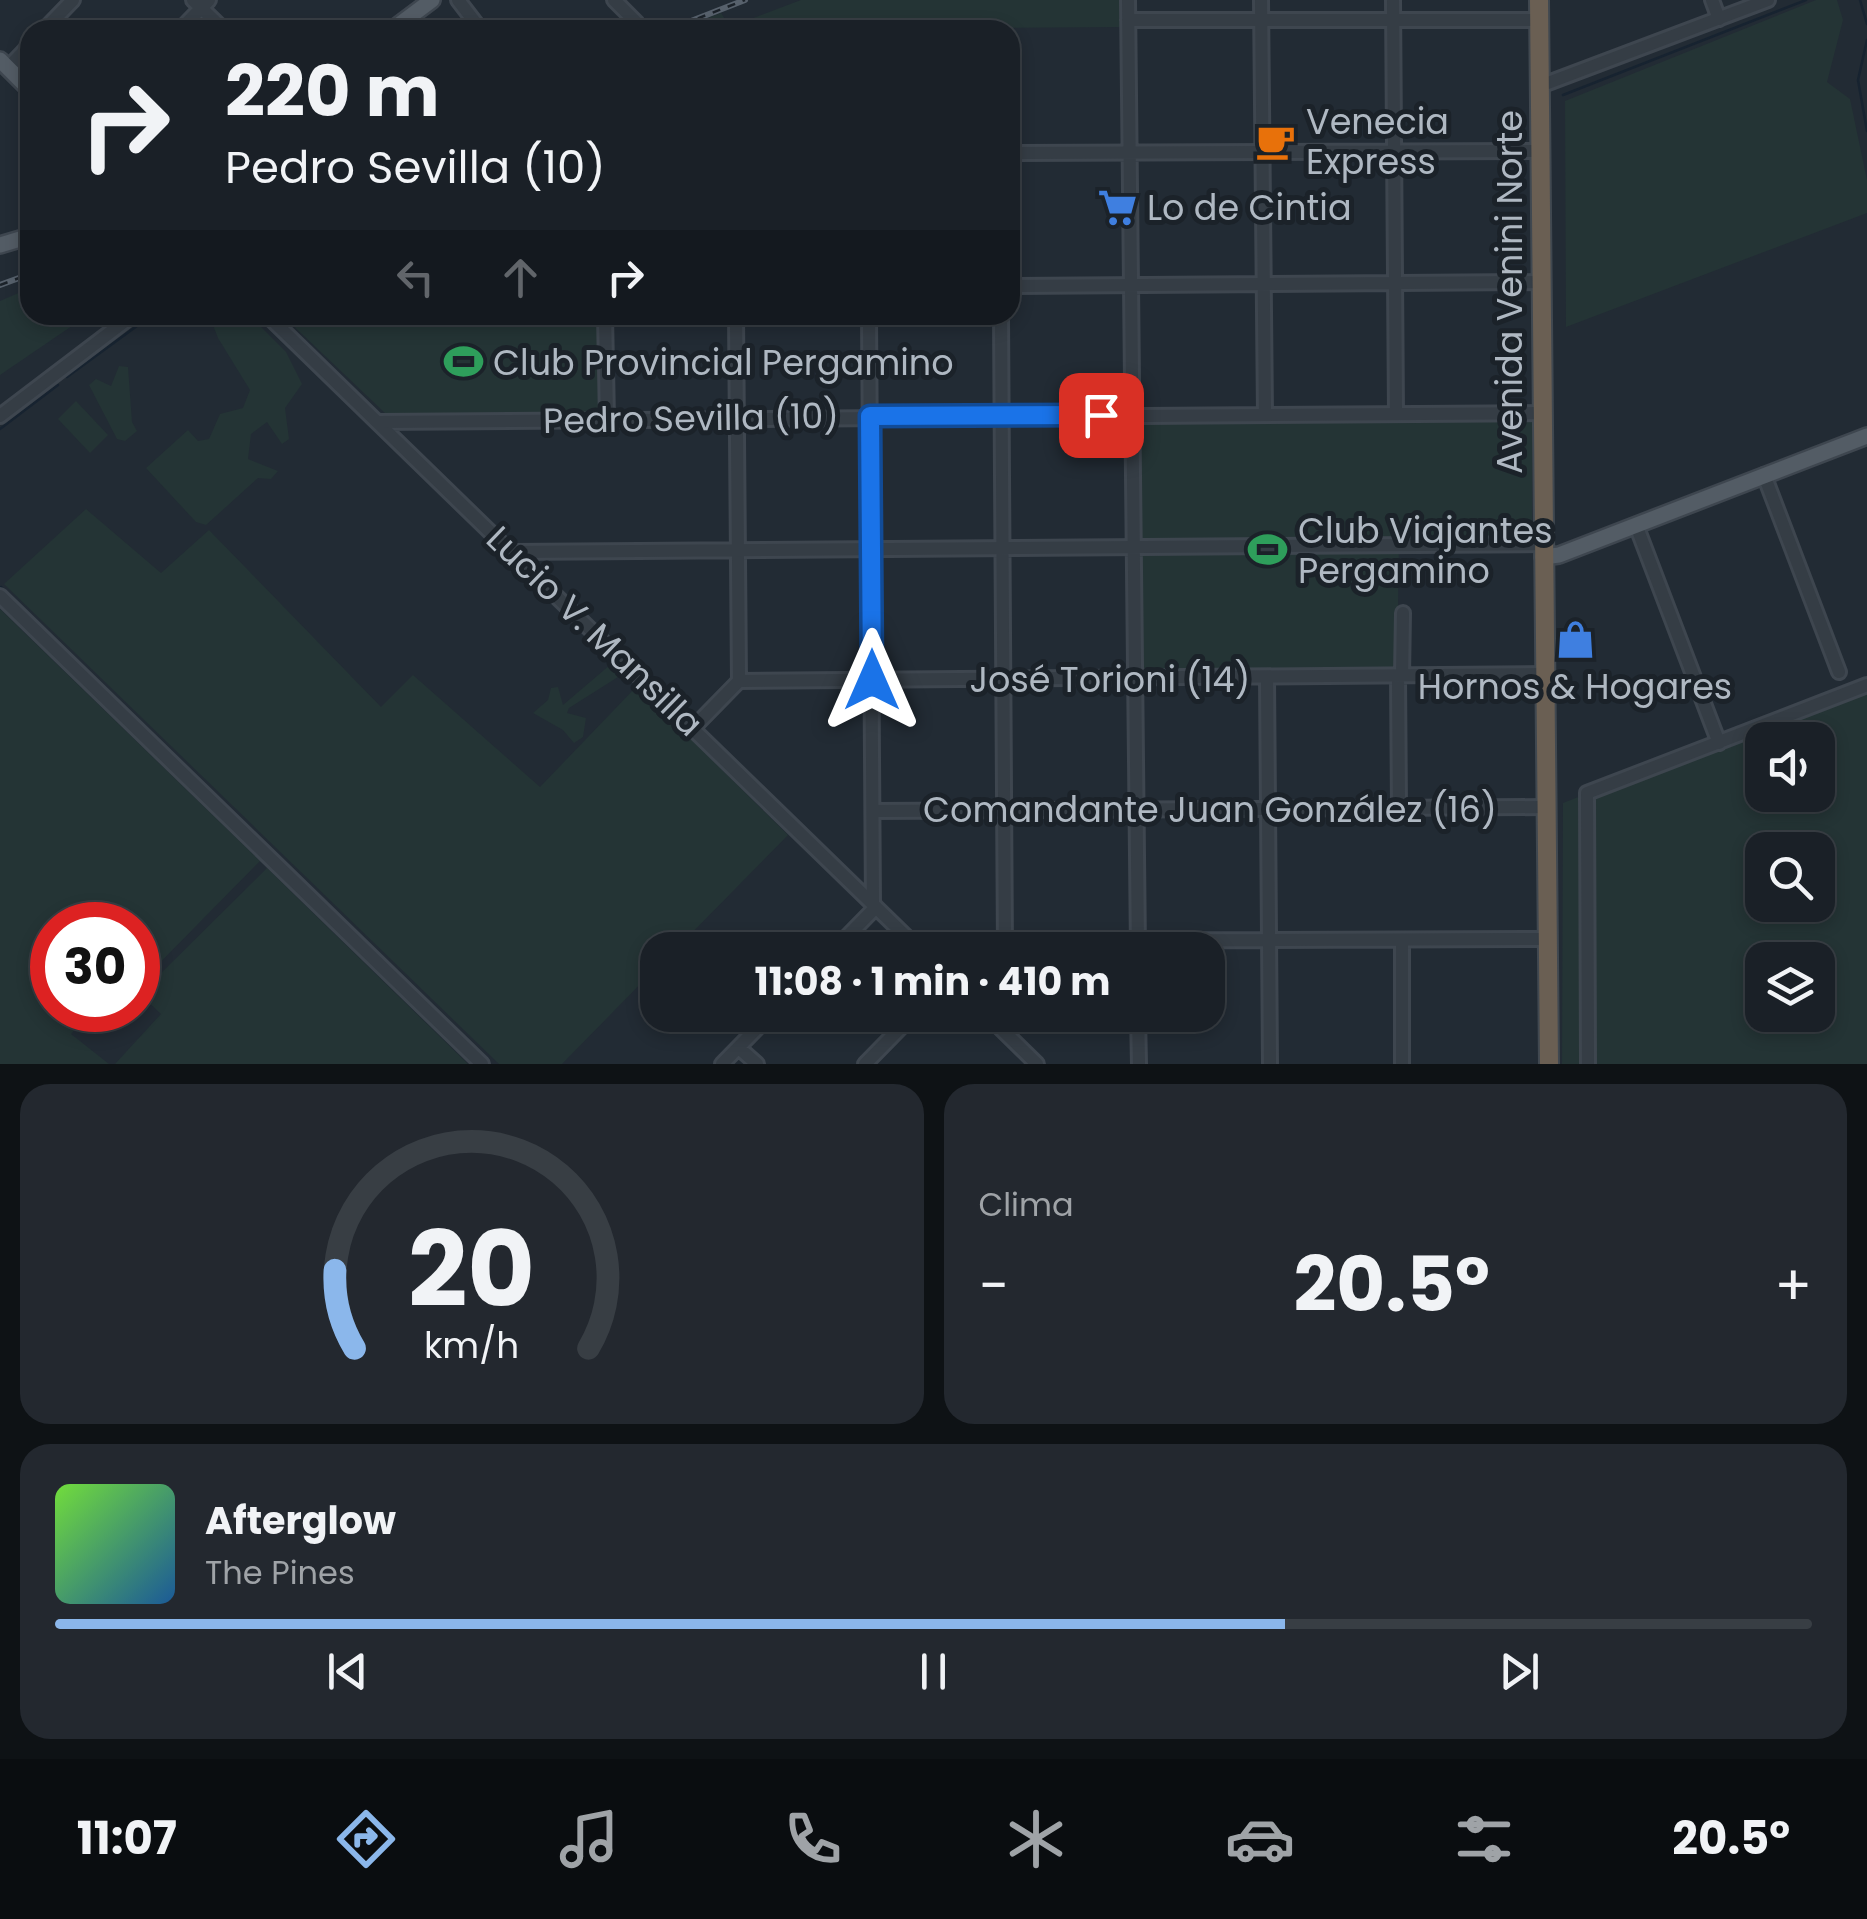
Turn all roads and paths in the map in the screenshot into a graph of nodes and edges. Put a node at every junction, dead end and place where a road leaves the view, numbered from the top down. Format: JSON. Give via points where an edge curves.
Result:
{"nodes":[{"id":1,"x":74,"y":0,"type":"edge"},
{"id":2,"x":432,"y":0,"type":"edge"},
{"id":3,"x":458,"y":0,"type":"edge"},
{"id":4,"x":614,"y":0,"type":"edge"},
{"id":5,"x":1128,"y":0,"type":"edge"},
{"id":6,"x":1262,"y":0,"type":"edge"},
{"id":7,"x":1393,"y":0,"type":"edge"},
{"id":8,"x":1712,"y":0,"type":"edge"},
{"id":9,"x":1768,"y":0,"type":"edge"},
{"id":10,"x":1540,"y":10,"type":"edge"},
{"id":11,"x":1719,"y":19,"type":"junction"},
{"id":12,"x":54,"y":20,"type":"edge"},
{"id":13,"x":405,"y":20,"type":"edge"},
{"id":14,"x":473,"y":20,"type":"edge"},
{"id":15,"x":634,"y":20,"type":"edge"},
{"id":16,"x":1128,"y":20,"type":"junction"},
{"id":17,"x":1262,"y":20,"type":"junction"},
{"id":18,"x":1393,"y":20,"type":"junction"},
{"id":19,"x":1540,"y":86,"type":"junction"},
{"id":20,"x":1540,"y":150,"type":"junction"},
{"id":21,"x":1394,"y":151,"type":"junction"},
{"id":22,"x":1263,"y":152,"type":"junction"},
{"id":23,"x":1020,"y":153,"type":"edge"},
{"id":24,"x":1130,"y":153,"type":"junction"},
{"id":25,"x":1542,"y":282,"type":"junction"},
{"id":26,"x":1264,"y":283,"type":"junction"},
{"id":27,"x":1395,"y":283,"type":"junction"},
{"id":28,"x":1132,"y":284,"type":"junction"},
{"id":29,"x":1020,"y":286,"type":"edge"},
{"id":30,"x":120,"y":325,"type":"edge"},
{"id":31,"x":277,"y":325,"type":"edge"},
{"id":32,"x":605,"y":325,"type":"edge"},
{"id":33,"x":736,"y":325,"type":"edge"},
{"id":34,"x":869,"y":325,"type":"edge"},
{"id":35,"x":1002,"y":325,"type":"edge"},
{"id":36,"x":1542,"y":412,"type":"junction"},
{"id":37,"x":1396,"y":414,"type":"junction"},
{"id":38,"x":1134,"y":415,"type":"junction"},
{"id":39,"x":1265,"y":415,"type":"junction"},
{"id":40,"x":0,"y":416,"type":"edge"},
{"id":41,"x":870,"y":416,"type":"junction"},
{"id":42,"x":1002,"y":416,"type":"junction"},
{"id":43,"x":736,"y":418,"type":"junction"},
{"id":44,"x":606,"y":420,"type":"junction"},
{"id":45,"x":378,"y":422,"type":"junction"},
{"id":46,"x":1867,"y":436,"type":"edge"},
{"id":47,"x":1764,"y":476,"type":"junction"},
{"id":48,"x":1636,"y":525,"type":"junction"},
{"id":49,"x":1134,"y":546,"type":"junction"},
{"id":50,"x":1004,"y":547,"type":"junction"},
{"id":51,"x":872,"y":549,"type":"junction"},
{"id":52,"x":737,"y":550,"type":"junction"},
{"id":53,"x":1543,"y":551,"type":"junction"},
{"id":54,"x":513,"y":552,"type":"junction"},
{"id":55,"x":0,"y":596,"type":"edge"},
{"id":56,"x":1402,"y":613,"type":"dead end"},
{"id":57,"x":1839,"y":672,"type":"dead end"},
{"id":58,"x":1545,"y":674,"type":"junction"},
{"id":59,"x":1400,"y":676,"type":"junction"},
{"id":60,"x":1267,"y":678,"type":"junction"},
{"id":61,"x":1004,"y":679,"type":"junction"},
{"id":62,"x":1135,"y":679,"type":"junction"},
{"id":63,"x":872,"y":680,"type":"junction"},
{"id":64,"x":739,"y":681,"type":"junction"},
{"id":65,"x":1867,"y":685,"type":"edge"},
{"id":66,"x":694,"y":727,"type":"junction"},
{"id":67,"x":1719,"y":743,"type":"junction"},
{"id":68,"x":1546,"y":806,"type":"junction"},
{"id":69,"x":1399,"y":808,"type":"junction"},
{"id":70,"x":1268,"y":809,"type":"junction"},
{"id":71,"x":1136,"y":810,"type":"junction"},
{"id":72,"x":1005,"y":811,"type":"junction"},
{"id":73,"x":873,"y":812,"type":"junction"},
{"id":74,"x":874,"y":905,"type":"junction"},
{"id":75,"x":850,"y":932,"type":"edge"},
{"id":76,"x":902,"y":932,"type":"edge"},
{"id":77,"x":1005,"y":932,"type":"edge"},
{"id":78,"x":1138,"y":932,"type":"edge"},
{"id":79,"x":1547,"y":938,"type":"junction"},
{"id":80,"x":1402,"y":940,"type":"junction"},
{"id":81,"x":1268,"y":942,"type":"junction"},
{"id":82,"x":1225,"y":943,"type":"edge"},
{"id":83,"x":754,"y":1032,"type":"edge"},
{"id":84,"x":896,"y":1032,"type":"edge"},
{"id":85,"x":1005,"y":1032,"type":"edge"},
{"id":86,"x":1138,"y":1032,"type":"edge"},
{"id":87,"x":739,"y":1048,"type":"junction"},
{"id":88,"x":482,"y":1064,"type":"edge"},
{"id":89,"x":722,"y":1064,"type":"edge"},
{"id":90,"x":757,"y":1064,"type":"edge"},
{"id":91,"x":865,"y":1064,"type":"edge"},
{"id":92,"x":1037,"y":1064,"type":"edge"},
{"id":93,"x":1139,"y":1064,"type":"edge"},
{"id":94,"x":1270,"y":1064,"type":"edge"},
{"id":95,"x":1402,"y":1064,"type":"edge"},
{"id":96,"x":1549,"y":1064,"type":"edge"},
{"id":97,"x":1588,"y":1064,"type":"edge"}],
"edges":[{"from":1,"to":12,"type":"street"},
{"from":2,"to":13,"type":"main road"},
{"from":3,"to":14,"type":"street"},
{"from":4,"to":15,"type":"street"},
{"from":5,"to":16,"type":"street"},
{"from":6,"to":17,"type":"street"},
{"from":7,"to":18,"type":"street"},
{"from":8,"to":11,"type":"street"},
{"from":9,"to":11,"type":"street"},
{"from":10,"to":18,"type":"street"},
{"from":10,"to":19,"type":"highway","name":"Avenida Venini Norte"},
{"from":11,"to":19,"type":"street"},
{"from":16,"to":17,"type":"street"},
{"from":16,"to":24,"type":"street"},
{"from":17,"to":18,"type":"street"},
{"from":17,"to":22,"type":"street"},
{"from":18,"to":21,"type":"street"},
{"from":19,"to":20,"type":"highway","name":"Avenida Venini Norte"},
{"from":20,"to":21,"type":"street"},
{"from":20,"to":25,"type":"highway","name":"Avenida Venini Norte"},
{"from":21,"to":22,"type":"street"},
{"from":21,"to":27,"type":"street"},
{"from":22,"to":24,"type":"street"},
{"from":22,"to":26,"type":"street"},
{"from":23,"to":24,"type":"street"},
{"from":24,"to":28,"type":"street"},
{"from":25,"to":27,"type":"street"},
{"from":25,"to":36,"type":"highway","name":"Avenida Venini Norte"},
{"from":26,"to":27,"type":"street"},
{"from":26,"to":28,"type":"street"},
{"from":26,"to":39,"type":"street"},
{"from":27,"to":37,"type":"street"},
{"from":28,"to":29,"type":"street"},
{"from":28,"to":38,"type":"street"},
{"from":30,"to":40,"type":"street"},
{"from":31,"to":45,"type":"street","name":"Lucio V. Mansilla"},
{"from":32,"to":44,"type":"street"},
{"from":33,"to":43,"type":"street"},
{"from":34,"to":41,"type":"street"},
{"from":35,"to":42,"type":"street"},
{"from":36,"to":37,"type":"street","name":"Pedro Sevilla (10)"},
{"from":36,"to":53,"type":"highway","name":"Avenida Venini Norte"},
{"from":37,"to":39,"type":"street","name":"Pedro Sevilla (10)"},
{"from":38,"to":39,"type":"street","name":"Pedro Sevilla (10)"},
{"from":38,"to":42,"type":"street","name":"Pedro Sevilla (10)"},
{"from":38,"to":49,"type":"street"},
{"from":41,"to":42,"type":"street","name":"Pedro Sevilla (10)"},
{"from":41,"to":43,"type":"street","name":"Pedro Sevilla (10)"},
{"from":41,"to":51,"type":"street"},
{"from":42,"to":50,"type":"street"},
{"from":43,"to":44,"type":"street","name":"Pedro Sevilla (10)"},
{"from":43,"to":52,"type":"street"},
{"from":44,"to":45,"type":"street","name":"Pedro Sevilla (10)"},
{"from":45,"to":54,"type":"street","name":"Lucio V. Mansilla"},
{"from":46,"to":47,"type":"main road"},
{"from":47,"to":48,"type":"main road"},
{"from":47,"to":57,"type":"street"},
{"from":48,"to":53,"type":"main road"},
{"from":48,"to":67,"type":"street"},
{"from":49,"to":50,"type":"street"},
{"from":49,"to":53,"type":"street"},
{"from":49,"to":62,"type":"street"},
{"from":50,"to":51,"type":"street"},
{"from":50,"to":61,"type":"street"},
{"from":51,"to":52,"type":"street"},
{"from":51,"to":63,"type":"street"},
{"from":52,"to":54,"type":"street"},
{"from":52,"to":64,"type":"street"},
{"from":53,"to":58,"type":"highway","name":"Avenida Venini Norte"},
{"from":54,"to":66,"type":"street","name":"Lucio V. Mansilla"},
{"from":55,"to":88,"type":"street"},
{"from":56,"to":59,"type":"street"},
{"from":58,"to":59,"type":"street","name":"José Torioni (14)"},
{"from":58,"to":68,"type":"highway","name":"Avenida Venini Norte"},
{"from":59,"to":60,"type":"street","name":"José Torioni (14)"},
{"from":59,"to":69,"type":"street"},
{"from":60,"to":62,"type":"street","name":"José Torioni (14)"},
{"from":60,"to":70,"type":"street"},
{"from":61,"to":62,"type":"street","name":"José Torioni (14)"},
{"from":61,"to":63,"type":"street","name":"José Torioni (14)"},
{"from":61,"to":72,"type":"street"},
{"from":62,"to":71,"type":"street"},
{"from":63,"to":64,"type":"street","name":"José Torioni (14)"},
{"from":63,"to":73,"type":"street"},
{"from":64,"to":66,"type":"street"},
{"from":65,"to":67,"type":"street"},
{"from":66,"to":74,"type":"street","name":"Lucio V. Mansilla"},
{"from":67,"to":97,"type":"street","via":[[1587,794]]},
{"from":68,"to":69,"type":"street","name":"Comandante Juan González (16)"},
{"from":68,"to":79,"type":"highway","name":"Avenida Venini Norte"},
{"from":69,"to":70,"type":"street","name":"Comandante Juan González (16)"},
{"from":70,"to":71,"type":"street","name":"Comandante Juan González (16)"},
{"from":70,"to":81,"type":"street"},
{"from":71,"to":72,"type":"street","name":"Comandante Juan González (16)"},
{"from":71,"to":78,"type":"street"},
{"from":72,"to":73,"type":"street","name":"Comandante Juan González (16)"},
{"from":72,"to":77,"type":"street"},
{"from":73,"to":74,"type":"street"},
{"from":74,"to":75,"type":"street"},
{"from":74,"to":76,"type":"street","name":"Lucio V. Mansilla"},
{"from":79,"to":80,"type":"street"},
{"from":79,"to":96,"type":"highway","name":"Avenida Venini Norte"},
{"from":80,"to":81,"type":"street"},
{"from":80,"to":95,"type":"street"},
{"from":81,"to":82,"type":"street"},
{"from":81,"to":94,"type":"street"},
{"from":83,"to":87,"type":"street"},
{"from":84,"to":91,"type":"street"},
{"from":85,"to":92,"type":"street"},
{"from":86,"to":93,"type":"street"},
{"from":87,"to":89,"type":"street"},
{"from":87,"to":90,"type":"street"}]}
